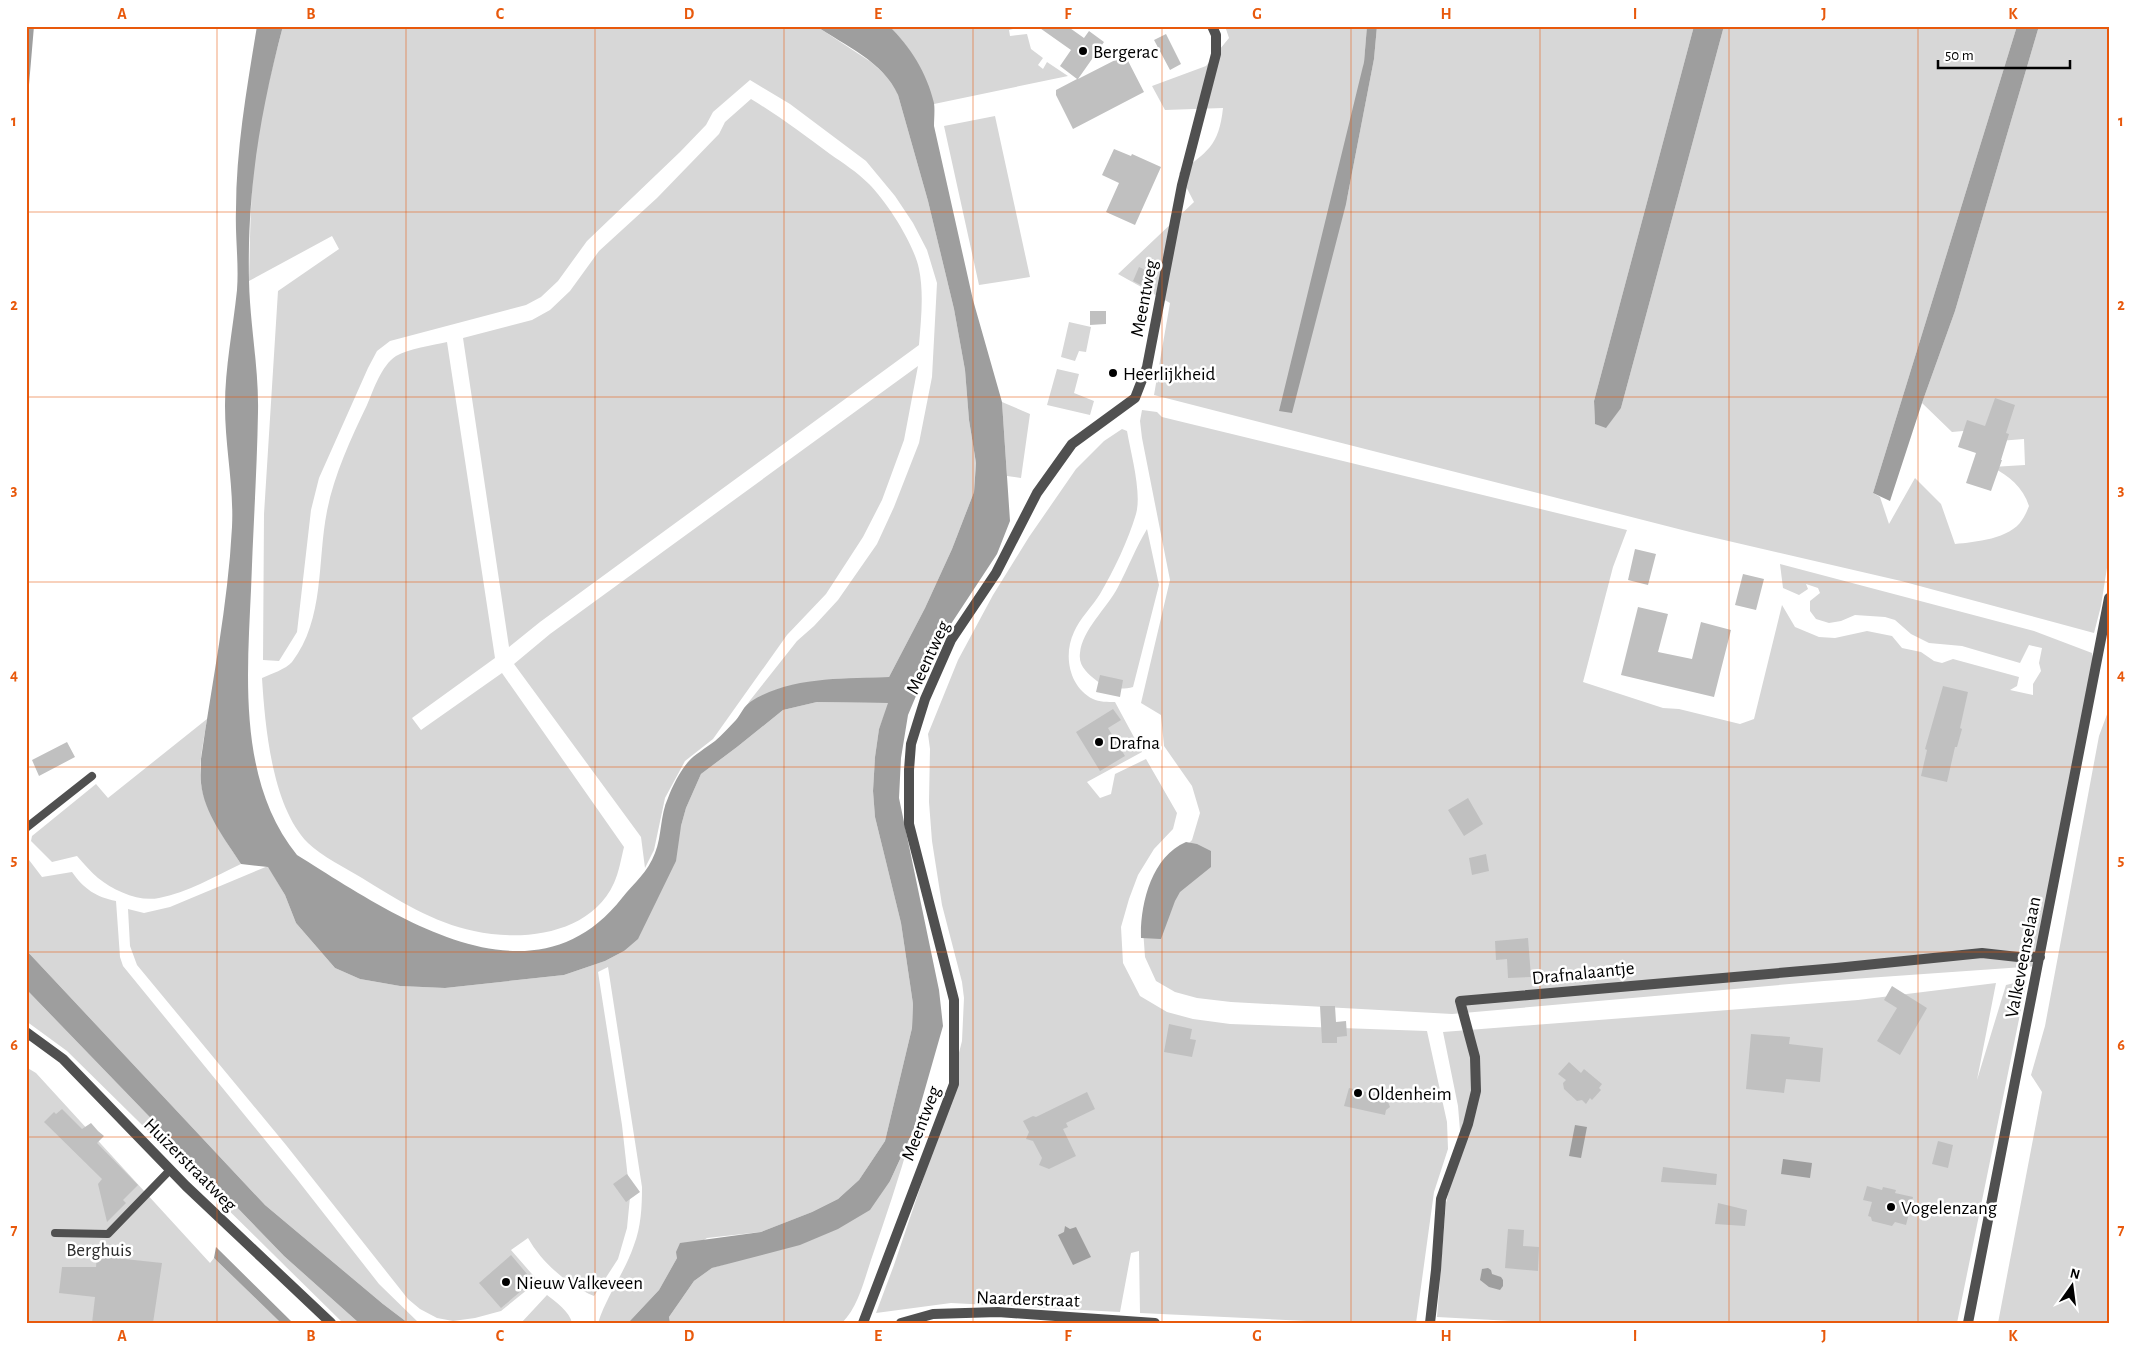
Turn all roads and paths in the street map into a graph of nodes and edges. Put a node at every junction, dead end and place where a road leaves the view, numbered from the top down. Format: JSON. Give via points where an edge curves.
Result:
{"nodes":[{"id":1,"x":1212,"y":26,"type":"edge"},
{"id":2,"x":2109,"y":598,"type":"edge"},
{"id":3,"x":92,"y":776,"type":"dead end"},
{"id":4,"x":26,"y":828,"type":"edge"},
{"id":5,"x":2040,"y":956,"type":"junction"},
{"id":6,"x":26,"y":1032,"type":"edge"},
{"id":7,"x":170,"y":1170,"type":"junction"},
{"id":8,"x":55,"y":1233,"type":"dead end"},
{"id":9,"x":332,"y":1323,"type":"edge"},
{"id":10,"x":863,"y":1323,"type":"edge"},
{"id":11,"x":901,"y":1323,"type":"edge"},
{"id":12,"x":1155,"y":1323,"type":"edge"},
{"id":13,"x":1430,"y":1323,"type":"edge"},
{"id":14,"x":1968,"y":1323,"type":"edge"}],
"edges":[{"from":1,"to":10,"type":"street","name":"Meentweg","via":[[1216,35],[1216,54],[1182,185],[1147,366],[1135,398],[1072,444],[1037,492],[996,573],[951,640],[925,699],[911,744],[910,824],[954,1000],[954,1084]]},
{"from":2,"to":5,"type":"street","name":"Valkeveenselaan"},
{"from":3,"to":4,"type":"lane"},
{"from":5,"to":13,"type":"street","name":"Drafnalaantje","via":[[1982,953],[1460,1000],[1475,1057],[1476,1091],[1468,1124],[1441,1199]]},
{"from":5,"to":14,"type":"street","name":"Valkeveenselaan"},
{"from":6,"to":7,"type":"street","name":"Huizerstraatweg","via":[[63,1059]]},
{"from":7,"to":8,"type":"lane","via":[[108,1234]]},
{"from":7,"to":9,"type":"street","name":"Huizerstraatweg"},
{"from":11,"to":12,"type":"street","name":"Naarderstraat","via":[[933,1314],[998,1312]]}]}
